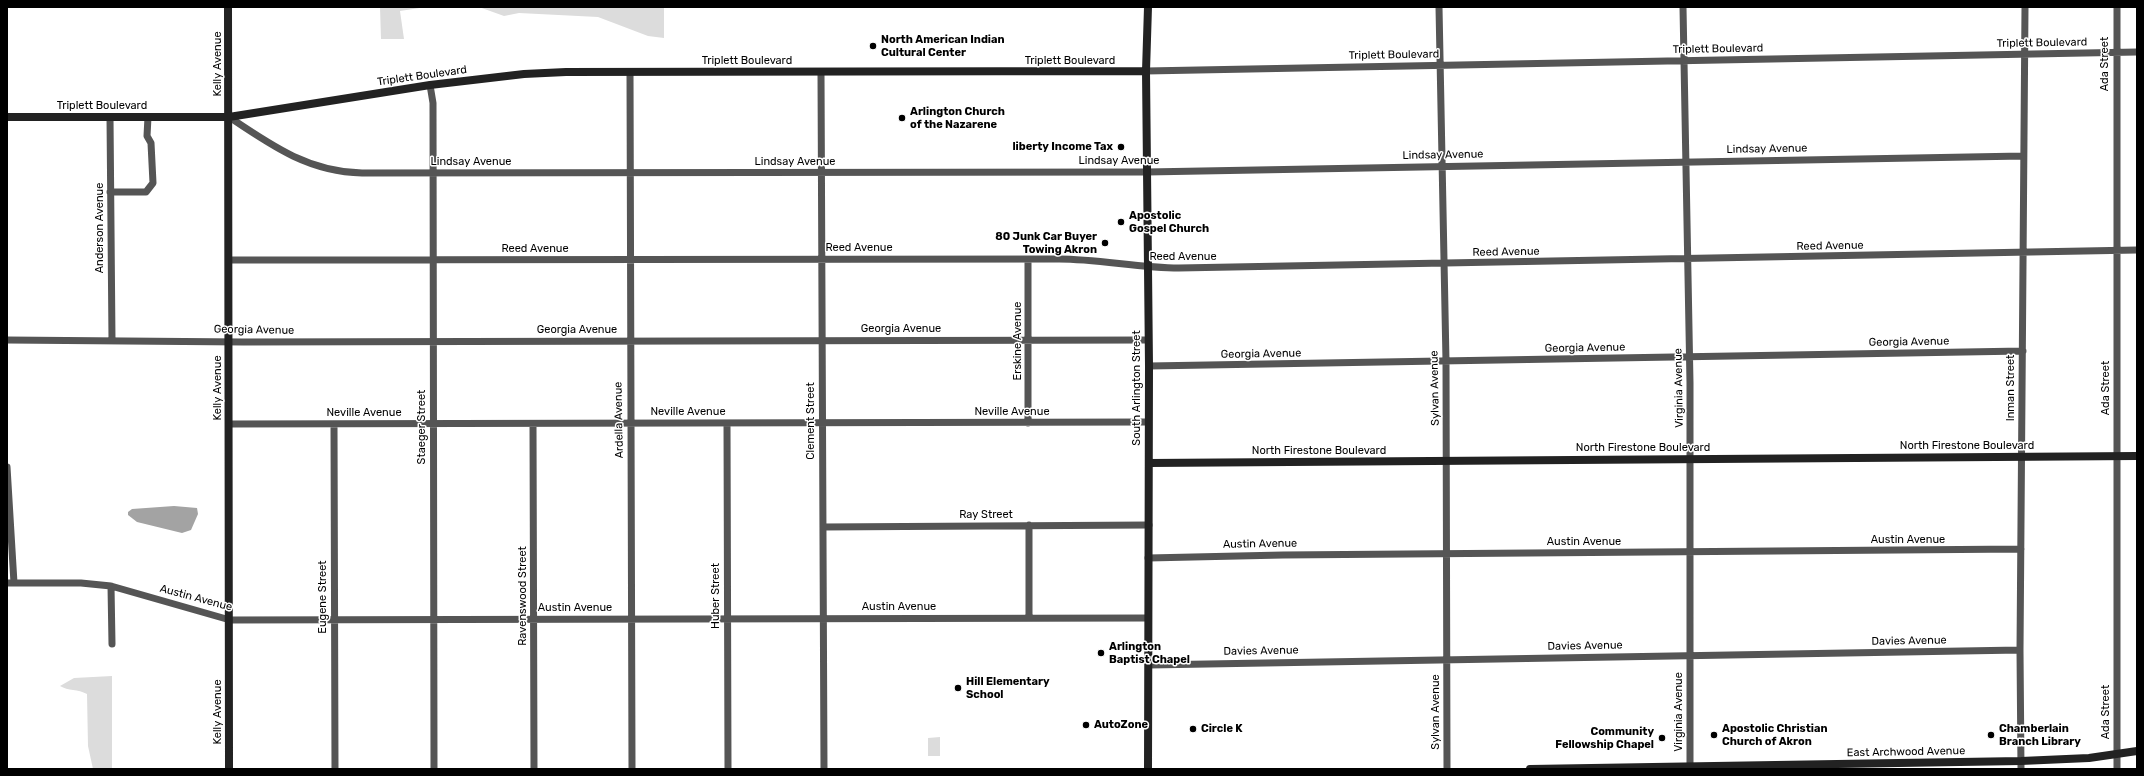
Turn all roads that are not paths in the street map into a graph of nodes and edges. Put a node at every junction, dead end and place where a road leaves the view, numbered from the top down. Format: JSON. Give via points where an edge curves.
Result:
{"nodes":[{"id":1,"x":228,"y":7,"type":"edge"},
{"id":2,"x":1148,"y":7,"type":"edge"},
{"id":3,"x":1439,"y":7,"type":"edge"},
{"id":4,"x":1683,"y":7,"type":"edge"},
{"id":5,"x":2025,"y":7,"type":"edge"},
{"id":6,"x":2116,"y":7,"type":"edge"},
{"id":7,"x":2137,"y":52,"type":"edge"},
{"id":8,"x":2116,"y":53,"type":"junction"},
{"id":9,"x":2024,"y":54,"type":"junction"},
{"id":10,"x":1683,"y":62,"type":"junction"},
{"id":11,"x":1441,"y":66,"type":"junction"},
{"id":12,"x":1146,"y":71,"type":"junction"},
{"id":13,"x":630,"y":72,"type":"junction"},
{"id":14,"x":821,"y":73,"type":"junction"},
{"id":15,"x":430,"y":85,"type":"junction"},
{"id":16,"x":7,"y":117,"type":"edge"},
{"id":17,"x":110,"y":117,"type":"junction"},
{"id":18,"x":148,"y":117,"type":"junction"},
{"id":19,"x":229,"y":117,"type":"junction"},
{"id":20,"x":2023,"y":156,"type":"junction"},
{"id":21,"x":1685,"y":162,"type":"junction"},
{"id":22,"x":1442,"y":167,"type":"junction"},
{"id":23,"x":822,"y":172,"type":"junction"},
{"id":24,"x":1147,"y":172,"type":"junction"},
{"id":25,"x":629,"y":173,"type":"junction"},
{"id":26,"x":433,"y":174,"type":"junction"},
{"id":27,"x":110,"y":192,"type":"junction"},
{"id":28,"x":2137,"y":250,"type":"edge"},
{"id":29,"x":2117,"y":251,"type":"junction"},
{"id":30,"x":2023,"y":253,"type":"junction"},
{"id":31,"x":822,"y":259,"type":"junction"},
{"id":32,"x":229,"y":260,"type":"junction"},
{"id":33,"x":629,"y":260,"type":"junction"},
{"id":34,"x":1028,"y":260,"type":"junction"},
{"id":35,"x":1687,"y":260,"type":"junction"},
{"id":36,"x":433,"y":261,"type":"junction"},
{"id":37,"x":1444,"y":264,"type":"junction"},
{"id":38,"x":1147,"y":268,"type":"junction"},
{"id":39,"x":7,"y":340,"type":"edge"},
{"id":40,"x":112,"y":340,"type":"junction"},
{"id":41,"x":822,"y":340,"type":"junction"},
{"id":42,"x":1029,"y":340,"type":"junction"},
{"id":43,"x":1148,"y":340,"type":"junction"},
{"id":44,"x":433,"y":341,"type":"junction"},
{"id":45,"x":629,"y":341,"type":"junction"},
{"id":46,"x":229,"y":342,"type":"junction"},
{"id":47,"x":2022,"y":351,"type":"junction"},
{"id":48,"x":1689,"y":356,"type":"junction"},
{"id":49,"x":1446,"y":361,"type":"junction"},
{"id":50,"x":1148,"y":366,"type":"junction"},
{"id":51,"x":1148,"y":422,"type":"junction"},
{"id":52,"x":727,"y":423,"type":"junction"},
{"id":53,"x":822,"y":423,"type":"junction"},
{"id":54,"x":1028,"y":423,"type":"junction"},
{"id":55,"x":229,"y":424,"type":"junction"},
{"id":56,"x":334,"y":424,"type":"junction"},
{"id":57,"x":434,"y":424,"type":"junction"},
{"id":58,"x":533,"y":424,"type":"junction"},
{"id":59,"x":630,"y":424,"type":"junction"},
{"id":60,"x":2117,"y":456,"type":"junction"},
{"id":61,"x":2137,"y":456,"type":"edge"},
{"id":62,"x":2022,"y":457,"type":"junction"},
{"id":63,"x":1690,"y":459,"type":"junction"},
{"id":64,"x":1446,"y":461,"type":"junction"},
{"id":65,"x":1149,"y":463,"type":"junction"},
{"id":66,"x":7,"y":467,"type":"edge"},
{"id":67,"x":1029,"y":525,"type":"junction"},
{"id":68,"x":1148,"y":525,"type":"junction"},
{"id":69,"x":823,"y":527,"type":"junction"},
{"id":70,"x":2021,"y":549,"type":"junction"},
{"id":71,"x":1690,"y":552,"type":"junction"},
{"id":72,"x":1447,"y":554,"type":"junction"},
{"id":73,"x":1148,"y":558,"type":"junction"},
{"id":74,"x":10,"y":583,"type":"edge"},
{"id":75,"x":111,"y":586,"type":"junction"},
{"id":76,"x":823,"y":618,"type":"junction"},
{"id":77,"x":1029,"y":618,"type":"junction"},
{"id":78,"x":1148,"y":618,"type":"junction"},
{"id":79,"x":534,"y":619,"type":"junction"},
{"id":80,"x":631,"y":619,"type":"junction"},
{"id":81,"x":727,"y":619,"type":"junction"},
{"id":82,"x":230,"y":620,"type":"junction"},
{"id":83,"x":334,"y":620,"type":"junction"},
{"id":84,"x":434,"y":620,"type":"junction"},
{"id":85,"x":112,"y":644,"type":"dead end"},
{"id":86,"x":2020,"y":650,"type":"junction"},
{"id":87,"x":1690,"y":656,"type":"junction"},
{"id":88,"x":1447,"y":659,"type":"junction"},
{"id":89,"x":1149,"y":664,"type":"junction"},
{"id":90,"x":2137,"y":751,"type":"edge"},
{"id":91,"x":2117,"y":754,"type":"junction"},
{"id":92,"x":2021,"y":765,"type":"edge"},
{"id":93,"x":1690,"y":768,"type":"edge"},
{"id":94,"x":229,"y":769,"type":"edge"},
{"id":95,"x":335,"y":769,"type":"edge"},
{"id":96,"x":434,"y":769,"type":"edge"},
{"id":97,"x":534,"y":769,"type":"edge"},
{"id":98,"x":632,"y":769,"type":"edge"},
{"id":99,"x":728,"y":769,"type":"edge"},
{"id":100,"x":824,"y":769,"type":"edge"},
{"id":101,"x":1148,"y":769,"type":"edge"},
{"id":102,"x":1447,"y":769,"type":"edge"},
{"id":103,"x":1530,"y":769,"type":"edge"},
{"id":104,"x":2116,"y":769,"type":"edge"}],
"edges":[{"from":1,"to":19,"type":"main road","name":"Kelly Avenue"},
{"from":2,"to":12,"type":"main road","name":"South Arlington Street"},
{"from":3,"to":11,"type":"street","name":"Sylvan Avenue"},
{"from":4,"to":10,"type":"street","name":"Virginia Avenue"},
{"from":5,"to":9,"type":"street","name":"Inman Street"},
{"from":6,"to":8,"type":"street","name":"Ada Street"},
{"from":7,"to":8,"type":"street","name":"Triplett Boulevard"},
{"from":8,"to":9,"type":"street","name":"Triplett Boulevard"},
{"from":8,"to":29,"type":"street","name":"Ada Street"},
{"from":9,"to":10,"type":"street","name":"Triplett Boulevard"},
{"from":9,"to":20,"type":"street","name":"Inman Street"},
{"from":10,"to":11,"type":"street","name":"Triplett Boulevard"},
{"from":10,"to":21,"type":"street","name":"Virginia Avenue"},
{"from":11,"to":12,"type":"street","name":"Triplett Boulevard"},
{"from":11,"to":22,"type":"street","name":"Sylvan Avenue"},
{"from":12,"to":14,"type":"main road","name":"Triplett Boulevard"},
{"from":12,"to":24,"type":"main road","name":"South Arlington Street"},
{"from":13,"to":14,"type":"main road","name":"Triplett Boulevard"},
{"from":13,"to":15,"type":"main road","name":"Triplett Boulevard","via":[[524,74]]},
{"from":13,"to":25,"type":"street","name":"Ardella Avenue"},
{"from":14,"to":23,"type":"street","name":"Clement Street"},
{"from":15,"to":19,"type":"main road","name":"Triplett Boulevard"},
{"from":15,"to":26,"type":"street","name":"Staeger Street","via":[[433,103]]},
{"from":16,"to":17,"type":"main road","name":"Triplett Boulevard"},
{"from":17,"to":18,"type":"main road","name":"Triplett Boulevard"},
{"from":17,"to":27,"type":"street","name":"Anderson Avenue"},
{"from":18,"to":19,"type":"main road","name":"Triplett Boulevard"},
{"from":18,"to":27,"type":"street","via":[[147,136],[151,143],[153,183],[146,192]]},
{"from":19,"to":26,"type":"street","name":"Lindsay Avenue","via":[[290,155],[326,170],[344,173]]},
{"from":19,"to":32,"type":"main road","name":"Kelly Avenue"},
{"from":20,"to":21,"type":"street","name":"Lindsay Avenue"},
{"from":20,"to":30,"type":"street","name":"Inman Street"},
{"from":21,"to":22,"type":"street","name":"Lindsay Avenue"},
{"from":21,"to":35,"type":"street","name":"Virginia Avenue"},
{"from":22,"to":24,"type":"street","name":"Lindsay Avenue"},
{"from":22,"to":37,"type":"street","name":"Sylvan Avenue"},
{"from":23,"to":24,"type":"street","name":"Lindsay Avenue"},
{"from":23,"to":25,"type":"street","name":"Lindsay Avenue"},
{"from":23,"to":31,"type":"street","name":"Clement Street"},
{"from":24,"to":38,"type":"main road","name":"South Arlington Street"},
{"from":25,"to":26,"type":"street","name":"Lindsay Avenue"},
{"from":25,"to":33,"type":"street","name":"Ardella Avenue"},
{"from":26,"to":36,"type":"street","name":"Staeger Street"},
{"from":27,"to":40,"type":"street","name":"Anderson Avenue"},
{"from":28,"to":29,"type":"street","name":"Reed Avenue"},
{"from":29,"to":30,"type":"street","name":"Reed Avenue"},
{"from":29,"to":60,"type":"street","name":"Ada Street"},
{"from":30,"to":35,"type":"street","name":"Reed Avenue"},
{"from":30,"to":47,"type":"street","name":"Inman Street"},
{"from":31,"to":33,"type":"street","name":"Reed Avenue"},
{"from":31,"to":34,"type":"street","name":"Reed Avenue"},
{"from":31,"to":41,"type":"street","name":"Clement Street"},
{"from":32,"to":36,"type":"street","name":"Reed Avenue"},
{"from":32,"to":46,"type":"main road","name":"Kelly Avenue"},
{"from":33,"to":36,"type":"street","name":"Reed Avenue"},
{"from":33,"to":45,"type":"street","name":"Ardella Avenue"},
{"from":34,"to":38,"type":"street","name":"Reed Avenue","via":[[1089,259]]},
{"from":34,"to":42,"type":"street","name":"Erskine Avenue"},
{"from":35,"to":37,"type":"street","name":"Reed Avenue"},
{"from":35,"to":48,"type":"street","name":"Virginia Avenue"},
{"from":36,"to":44,"type":"street","name":"Staeger Street"},
{"from":37,"to":38,"type":"street","name":"Reed Avenue"},
{"from":37,"to":49,"type":"street","name":"Sylvan Avenue"},
{"from":38,"to":43,"type":"main road","name":"South Arlington Street"},
{"from":39,"to":40,"type":"street","name":"Georgia Avenue"},
{"from":40,"to":46,"type":"street","name":"Georgia Avenue"},
{"from":41,"to":42,"type":"street","name":"Georgia Avenue"},
{"from":41,"to":45,"type":"street","name":"Georgia Avenue"},
{"from":41,"to":53,"type":"street","name":"Clement Street"},
{"from":42,"to":43,"type":"street","name":"Georgia Avenue"},
{"from":42,"to":54,"type":"street","name":"Erskine Avenue"},
{"from":43,"to":50,"type":"main road","name":"South Arlington Street"},
{"from":44,"to":45,"type":"street","name":"Georgia Avenue"},
{"from":44,"to":46,"type":"street","name":"Georgia Avenue"},
{"from":44,"to":57,"type":"street","name":"Staeger Street"},
{"from":45,"to":59,"type":"street","name":"Ardella Avenue"},
{"from":46,"to":55,"type":"main road","name":"Kelly Avenue"},
{"from":47,"to":48,"type":"street","name":"Georgia Avenue"},
{"from":47,"to":62,"type":"street","name":"Inman Street"},
{"from":48,"to":49,"type":"street","name":"Georgia Avenue"},
{"from":48,"to":63,"type":"street","name":"Virginia Avenue"},
{"from":49,"to":50,"type":"street","name":"Georgia Avenue"},
{"from":49,"to":64,"type":"street","name":"Sylvan Avenue"},
{"from":50,"to":51,"type":"main road","name":"South Arlington Street"},
{"from":51,"to":54,"type":"street","name":"Neville Avenue"},
{"from":51,"to":65,"type":"main road","name":"South Arlington Street"},
{"from":52,"to":53,"type":"street","name":"Neville Avenue"},
{"from":52,"to":59,"type":"street","name":"Neville Avenue"},
{"from":52,"to":81,"type":"street","name":"Huber Street"},
{"from":53,"to":54,"type":"street","name":"Neville Avenue"},
{"from":53,"to":69,"type":"street","name":"Clement Street"},
{"from":55,"to":56,"type":"street","name":"Neville Avenue"},
{"from":55,"to":82,"type":"main road","name":"Kelly Avenue"},
{"from":56,"to":57,"type":"street","name":"Neville Avenue"},
{"from":56,"to":83,"type":"street","name":"Eugene Street"},
{"from":57,"to":58,"type":"street","name":"Neville Avenue"},
{"from":57,"to":84,"type":"street","name":"Staeger Street"},
{"from":58,"to":59,"type":"street","name":"Neville Avenue"},
{"from":58,"to":79,"type":"street","name":"Ravenswood Street"},
{"from":59,"to":80,"type":"street","name":"Ardella Avenue"},
{"from":60,"to":61,"type":"main road","name":"North Firestone Boulevard"},
{"from":60,"to":62,"type":"main road","name":"North Firestone Boulevard"},
{"from":60,"to":91,"type":"street","name":"Ada Street"},
{"from":62,"to":63,"type":"main road","name":"North Firestone Boulevard"},
{"from":62,"to":70,"type":"street","name":"Inman Street"},
{"from":63,"to":64,"type":"main road","name":"North Firestone Boulevard"},
{"from":63,"to":71,"type":"street","name":"Virginia Avenue"},
{"from":64,"to":65,"type":"main road","name":"North Firestone Boulevard"},
{"from":64,"to":72,"type":"street","name":"Sylvan Avenue"},
{"from":65,"to":68,"type":"main road","name":"South Arlington Street"},
{"from":66,"to":74,"type":"street"},
{"from":67,"to":68,"type":"street","name":"Ray Street"},
{"from":67,"to":69,"type":"street","name":"Ray Street"},
{"from":67,"to":77,"type":"street"},
{"from":68,"to":73,"type":"main road","name":"South Arlington Street"},
{"from":69,"to":76,"type":"street","name":"Clement Street"},
{"from":70,"to":71,"type":"street","name":"Austin Avenue"},
{"from":70,"to":86,"type":"street","name":"Inman Street"},
{"from":71,"to":72,"type":"street","name":"Austin Avenue"},
{"from":71,"to":87,"type":"street","name":"Virginia Avenue"},
{"from":72,"to":73,"type":"street","name":"Austin Avenue"},
{"from":72,"to":88,"type":"street","name":"Sylvan Avenue"},
{"from":73,"to":78,"type":"main road","name":"South Arlington Street"},
{"from":74,"to":75,"type":"street","name":"Austin Avenue","via":[[81,583]]},
{"from":75,"to":82,"type":"street","name":"Austin Avenue"},
{"from":75,"to":85,"type":"street"},
{"from":76,"to":77,"type":"street","name":"Austin Avenue"},
{"from":76,"to":81,"type":"street","name":"Austin Avenue"},
{"from":76,"to":100,"type":"street","name":"Clement Street"},
{"from":77,"to":78,"type":"street","name":"Austin Avenue"},
{"from":78,"to":89,"type":"main road","name":"South Arlington Street"},
{"from":79,"to":80,"type":"street","name":"Austin Avenue"},
{"from":79,"to":84,"type":"street","name":"Austin Avenue"},
{"from":79,"to":97,"type":"street","name":"Ravenswood Street"},
{"from":80,"to":81,"type":"street","name":"Austin Avenue"},
{"from":80,"to":98,"type":"street","name":"Ardella Avenue"},
{"from":81,"to":99,"type":"street","name":"Huber Street"},
{"from":82,"to":83,"type":"street","name":"Austin Avenue"},
{"from":82,"to":94,"type":"main road","name":"Kelly Avenue"},
{"from":83,"to":84,"type":"street","name":"Austin Avenue"},
{"from":83,"to":95,"type":"street","name":"Eugene Street"},
{"from":84,"to":96,"type":"street","name":"Staeger Street"},
{"from":86,"to":87,"type":"street","name":"Davies Avenue"},
{"from":86,"to":92,"type":"street","name":"Inman Street"},
{"from":87,"to":88,"type":"street","name":"Davies Avenue"},
{"from":87,"to":93,"type":"street","name":"Virginia Avenue"},
{"from":88,"to":89,"type":"street","name":"Davies Avenue"},
{"from":88,"to":102,"type":"street","name":"Sylvan Avenue"},
{"from":89,"to":101,"type":"main road","name":"South Arlington Street"},
{"from":90,"to":91,"type":"main road","name":"East Archwood Avenue"},
{"from":91,"to":92,"type":"main road","name":"East Archwood Avenue"},
{"from":91,"to":104,"type":"street","name":"Ada Street"},
{"from":92,"to":93,"type":"main road","name":"East Archwood Avenue"},
{"from":93,"to":103,"type":"main road","name":"East Archwood Avenue"}]}
